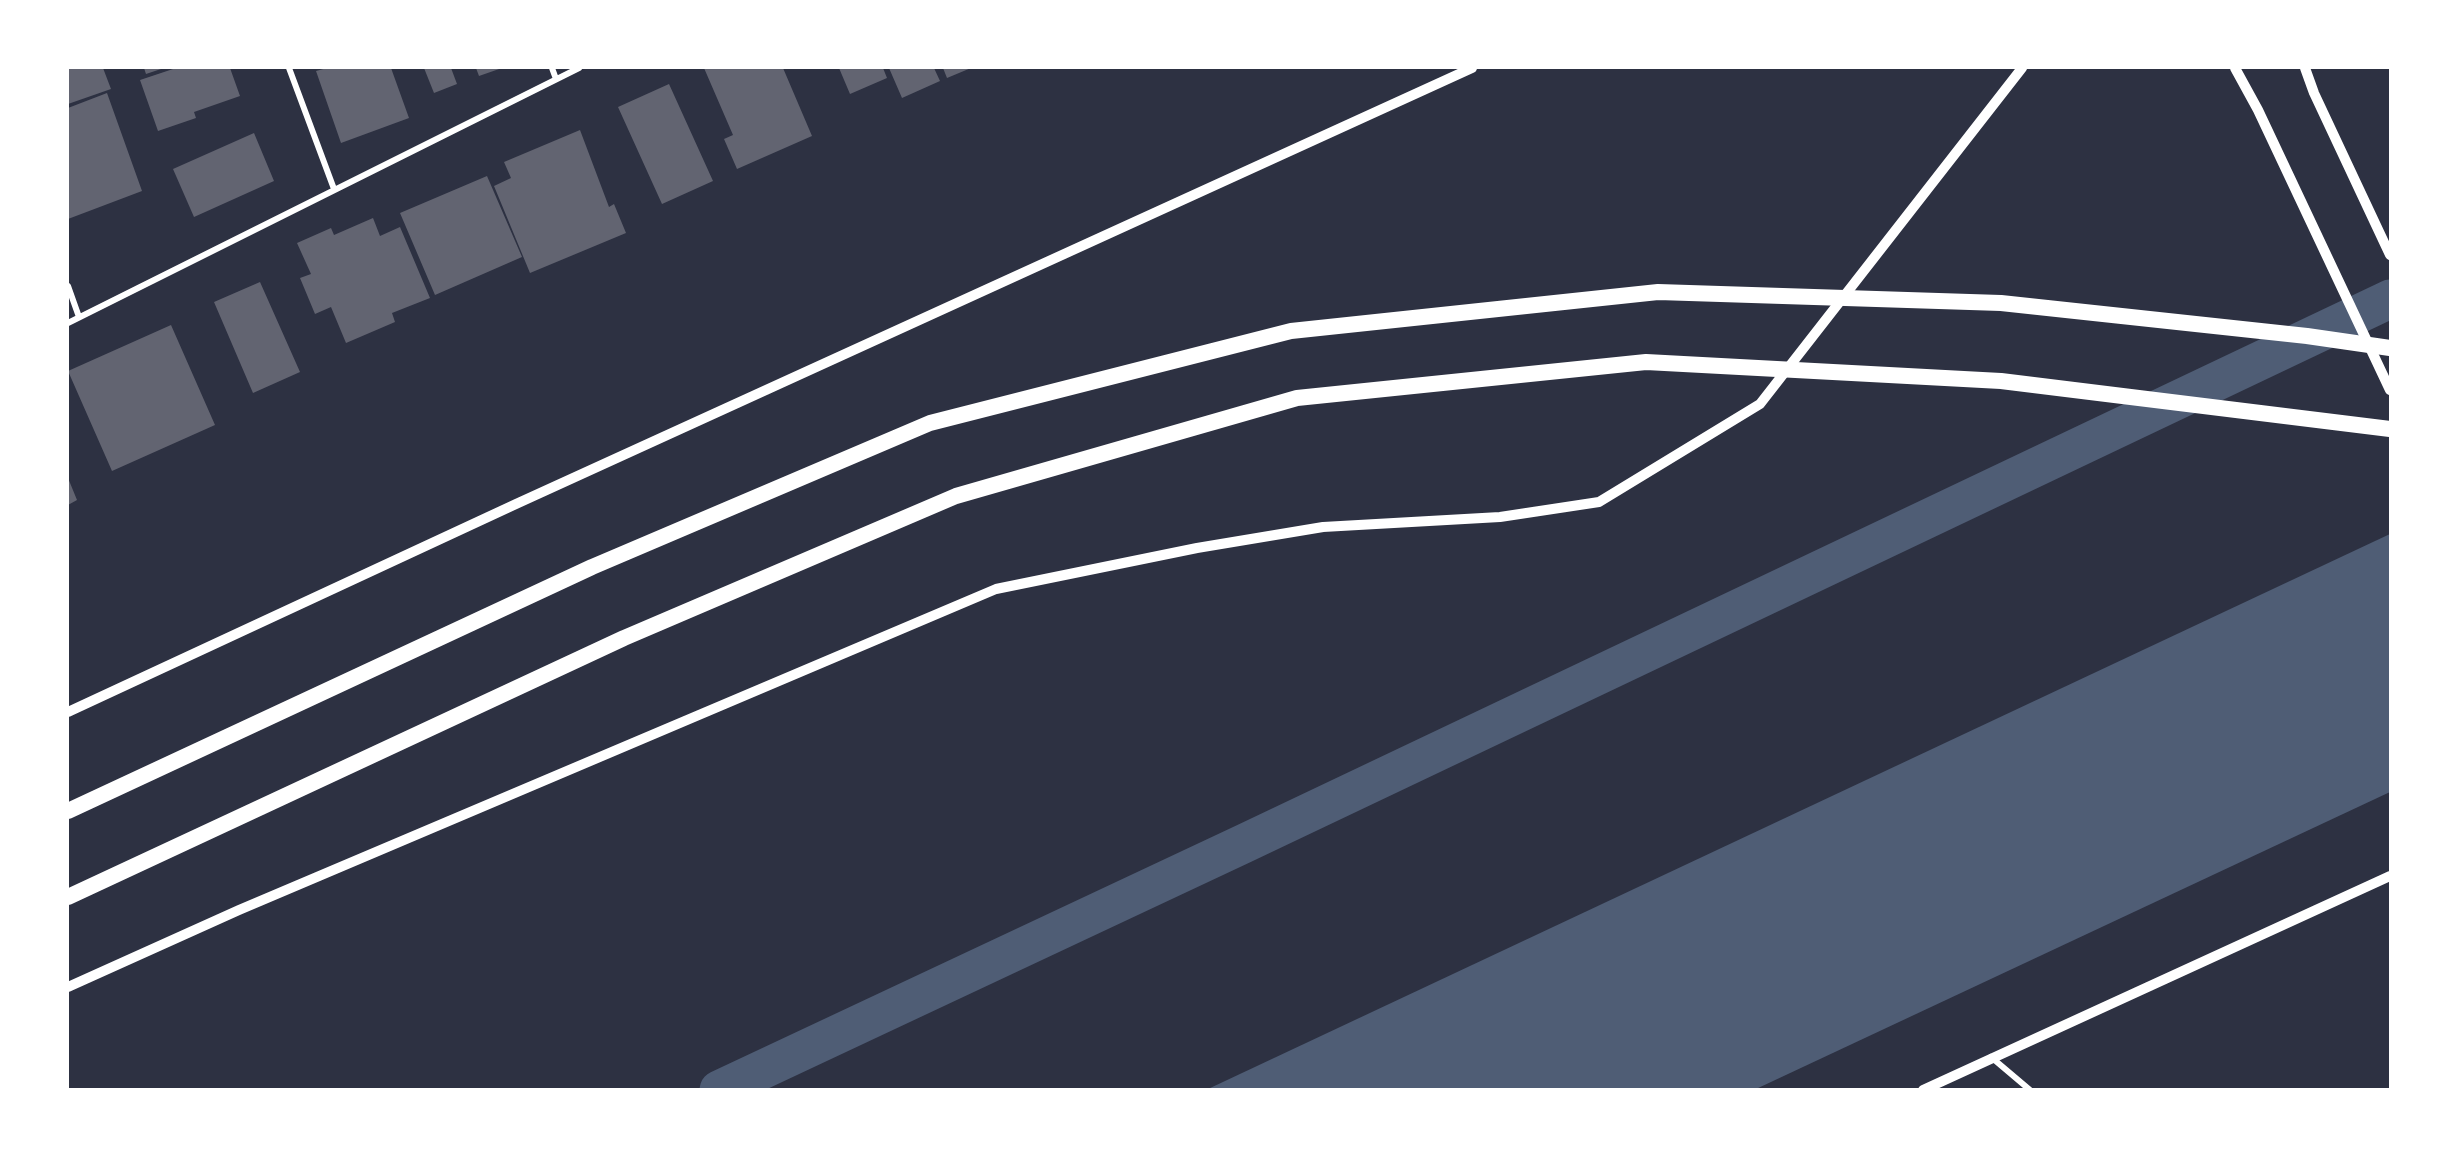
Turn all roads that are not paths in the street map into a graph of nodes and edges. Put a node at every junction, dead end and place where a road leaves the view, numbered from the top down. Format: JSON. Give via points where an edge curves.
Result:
{"nodes":[{"id":1,"x":289,"y":68,"type":"edge"},
{"id":2,"x":552,"y":68,"type":"edge"},
{"id":3,"x":579,"y":68,"type":"edge"},
{"id":4,"x":1472,"y":68,"type":"edge"},
{"id":5,"x":2022,"y":68,"type":"edge"},
{"id":6,"x":2235,"y":68,"type":"edge"},
{"id":7,"x":2305,"y":68,"type":"edge"},
{"id":8,"x":556,"y":79,"type":"junction"},
{"id":9,"x":334,"y":189,"type":"junction"},
{"id":10,"x":2391,"y":255,"type":"edge"},
{"id":11,"x":68,"y":286,"type":"edge"},
{"id":12,"x":79,"y":317,"type":"junction"},
{"id":13,"x":68,"y":322,"type":"edge"},
{"id":14,"x":2391,"y":348,"type":"edge"},
{"id":15,"x":2391,"y":390,"type":"edge"},
{"id":16,"x":2391,"y":429,"type":"edge"},
{"id":17,"x":68,"y":712,"type":"edge"},
{"id":18,"x":68,"y":811,"type":"edge"},
{"id":19,"x":2391,"y":876,"type":"edge"},
{"id":20,"x":68,"y":897,"type":"edge"},
{"id":21,"x":68,"y":987,"type":"edge"},
{"id":22,"x":1991,"y":1057,"type":"junction"},
{"id":23,"x":1923,"y":1089,"type":"edge"},
{"id":24,"x":2030,"y":1089,"type":"edge"}],
"edges":[{"from":1,"to":9,"type":"street"},
{"from":2,"to":8,"type":"street"},
{"from":3,"to":8,"type":"street"},
{"from":4,"to":17,"type":"street"},
{"from":5,"to":21,"type":"street","via":[[1760,404],[1599,502],[1500,517],[1323,527],[996,589],[239,910]]},
{"from":6,"to":15,"type":"street"},
{"from":7,"to":10,"type":"street"},
{"from":8,"to":9,"type":"street"},
{"from":9,"to":12,"type":"street"},
{"from":11,"to":12,"type":"street"},
{"from":12,"to":13,"type":"street"},
{"from":14,"to":18,"type":"highway","via":[[2001,303],[1658,292],[1291,331],[930,423],[592,567]]},
{"from":16,"to":20,"type":"highway","via":[[2001,381],[1647,362],[1297,398],[956,496],[624,638]]},
{"from":19,"to":22,"type":"street"},
{"from":22,"to":23,"type":"street"},
{"from":22,"to":24,"type":"street"}]}
